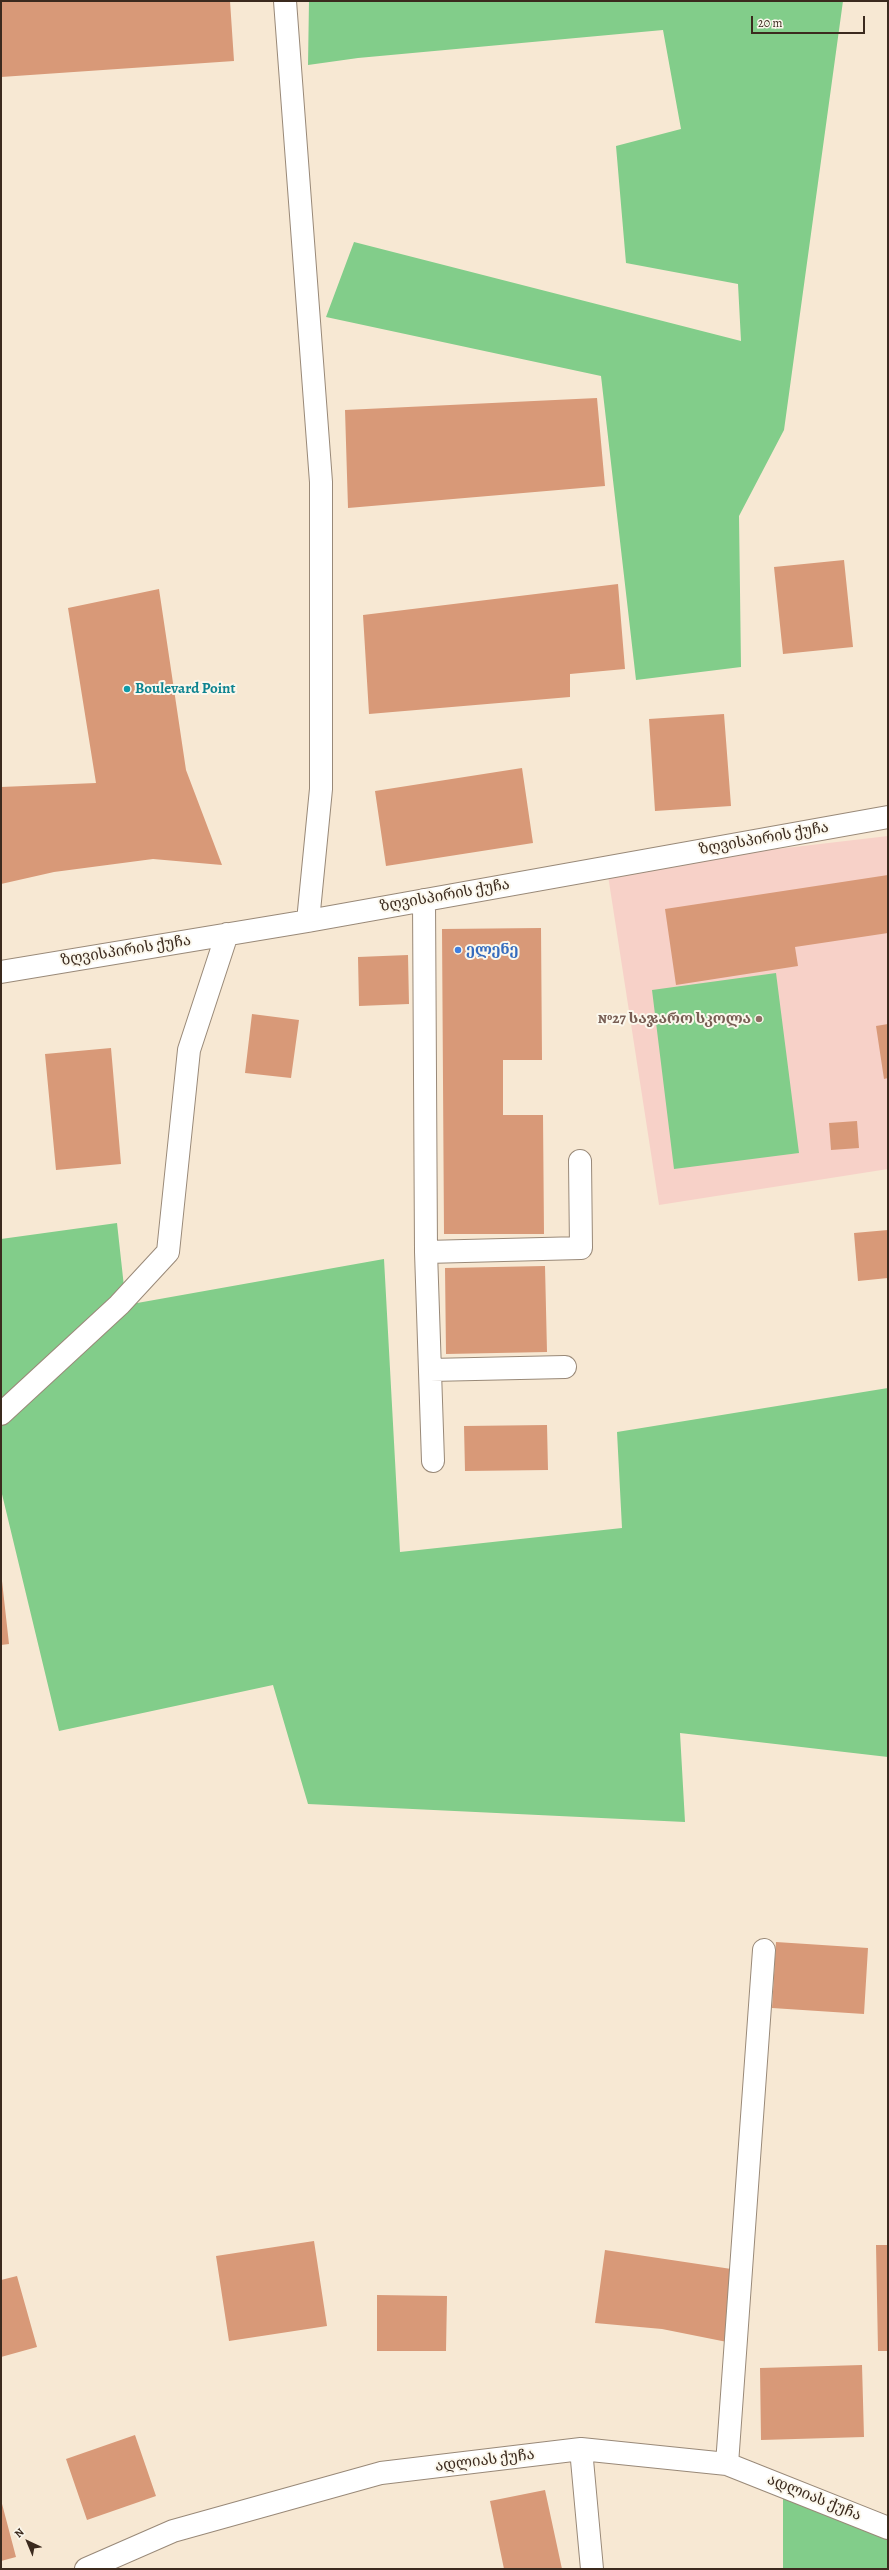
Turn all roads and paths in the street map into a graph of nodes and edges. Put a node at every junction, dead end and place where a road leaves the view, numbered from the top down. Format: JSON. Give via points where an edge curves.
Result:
{"nodes":[{"id":1,"x":285,"y":1,"type":"edge"},
{"id":2,"x":888,"y":817,"type":"edge"},
{"id":3,"x":424,"y":900,"type":"junction"},
{"id":4,"x":308,"y":921,"type":"junction"},
{"id":5,"x":227,"y":934,"type":"junction"},
{"id":6,"x":1,"y":972,"type":"edge"},
{"id":7,"x":580,"y":1160,"type":"dead end"},
{"id":8,"x":426,"y":1252,"type":"junction"},
{"id":9,"x":565,"y":1367,"type":"dead end"},
{"id":10,"x":430,"y":1370,"type":"junction"},
{"id":11,"x":1,"y":1414,"type":"edge"},
{"id":12,"x":432,"y":1461,"type":"dead end"},
{"id":13,"x":764,"y":1950,"type":"dead end"},
{"id":14,"x":581,"y":2450,"type":"junction"},
{"id":15,"x":727,"y":2464,"type":"junction"},
{"id":16,"x":888,"y":2528,"type":"edge"},
{"id":17,"x":86,"y":2569,"type":"edge"},
{"id":18,"x":592,"y":2569,"type":"edge"}],
"edges":[{"from":1,"to":4,"type":"street","via":[[321,482],[321,789]]},
{"from":2,"to":3,"type":"street","name":"ზღვისპირის ქუჩა"},
{"from":3,"to":4,"type":"street","name":"ზღვისპირის ქუჩა"},
{"from":3,"to":8,"type":"street"},
{"from":4,"to":5,"type":"street","name":"ზღვისპირის ქუჩა"},
{"from":5,"to":6,"type":"street","name":"ზღვისპირის ქუჩა"},
{"from":5,"to":11,"type":"street","via":[[189,1050],[168,1252],[119,1305]]},
{"from":7,"to":8,"type":"street","via":[[581,1248]]},
{"from":8,"to":10,"type":"street"},
{"from":9,"to":10,"type":"street"},
{"from":10,"to":12,"type":"street"},
{"from":13,"to":15,"type":"street"},
{"from":14,"to":15,"type":"street","name":"ადლიას ქუჩა"},
{"from":14,"to":17,"type":"street","name":"ადლიას ქუჩა","via":[[381,2473],[173,2531]]},
{"from":14,"to":18,"type":"street"},
{"from":15,"to":16,"type":"street","name":"ადლიას ქუჩა"}]}
